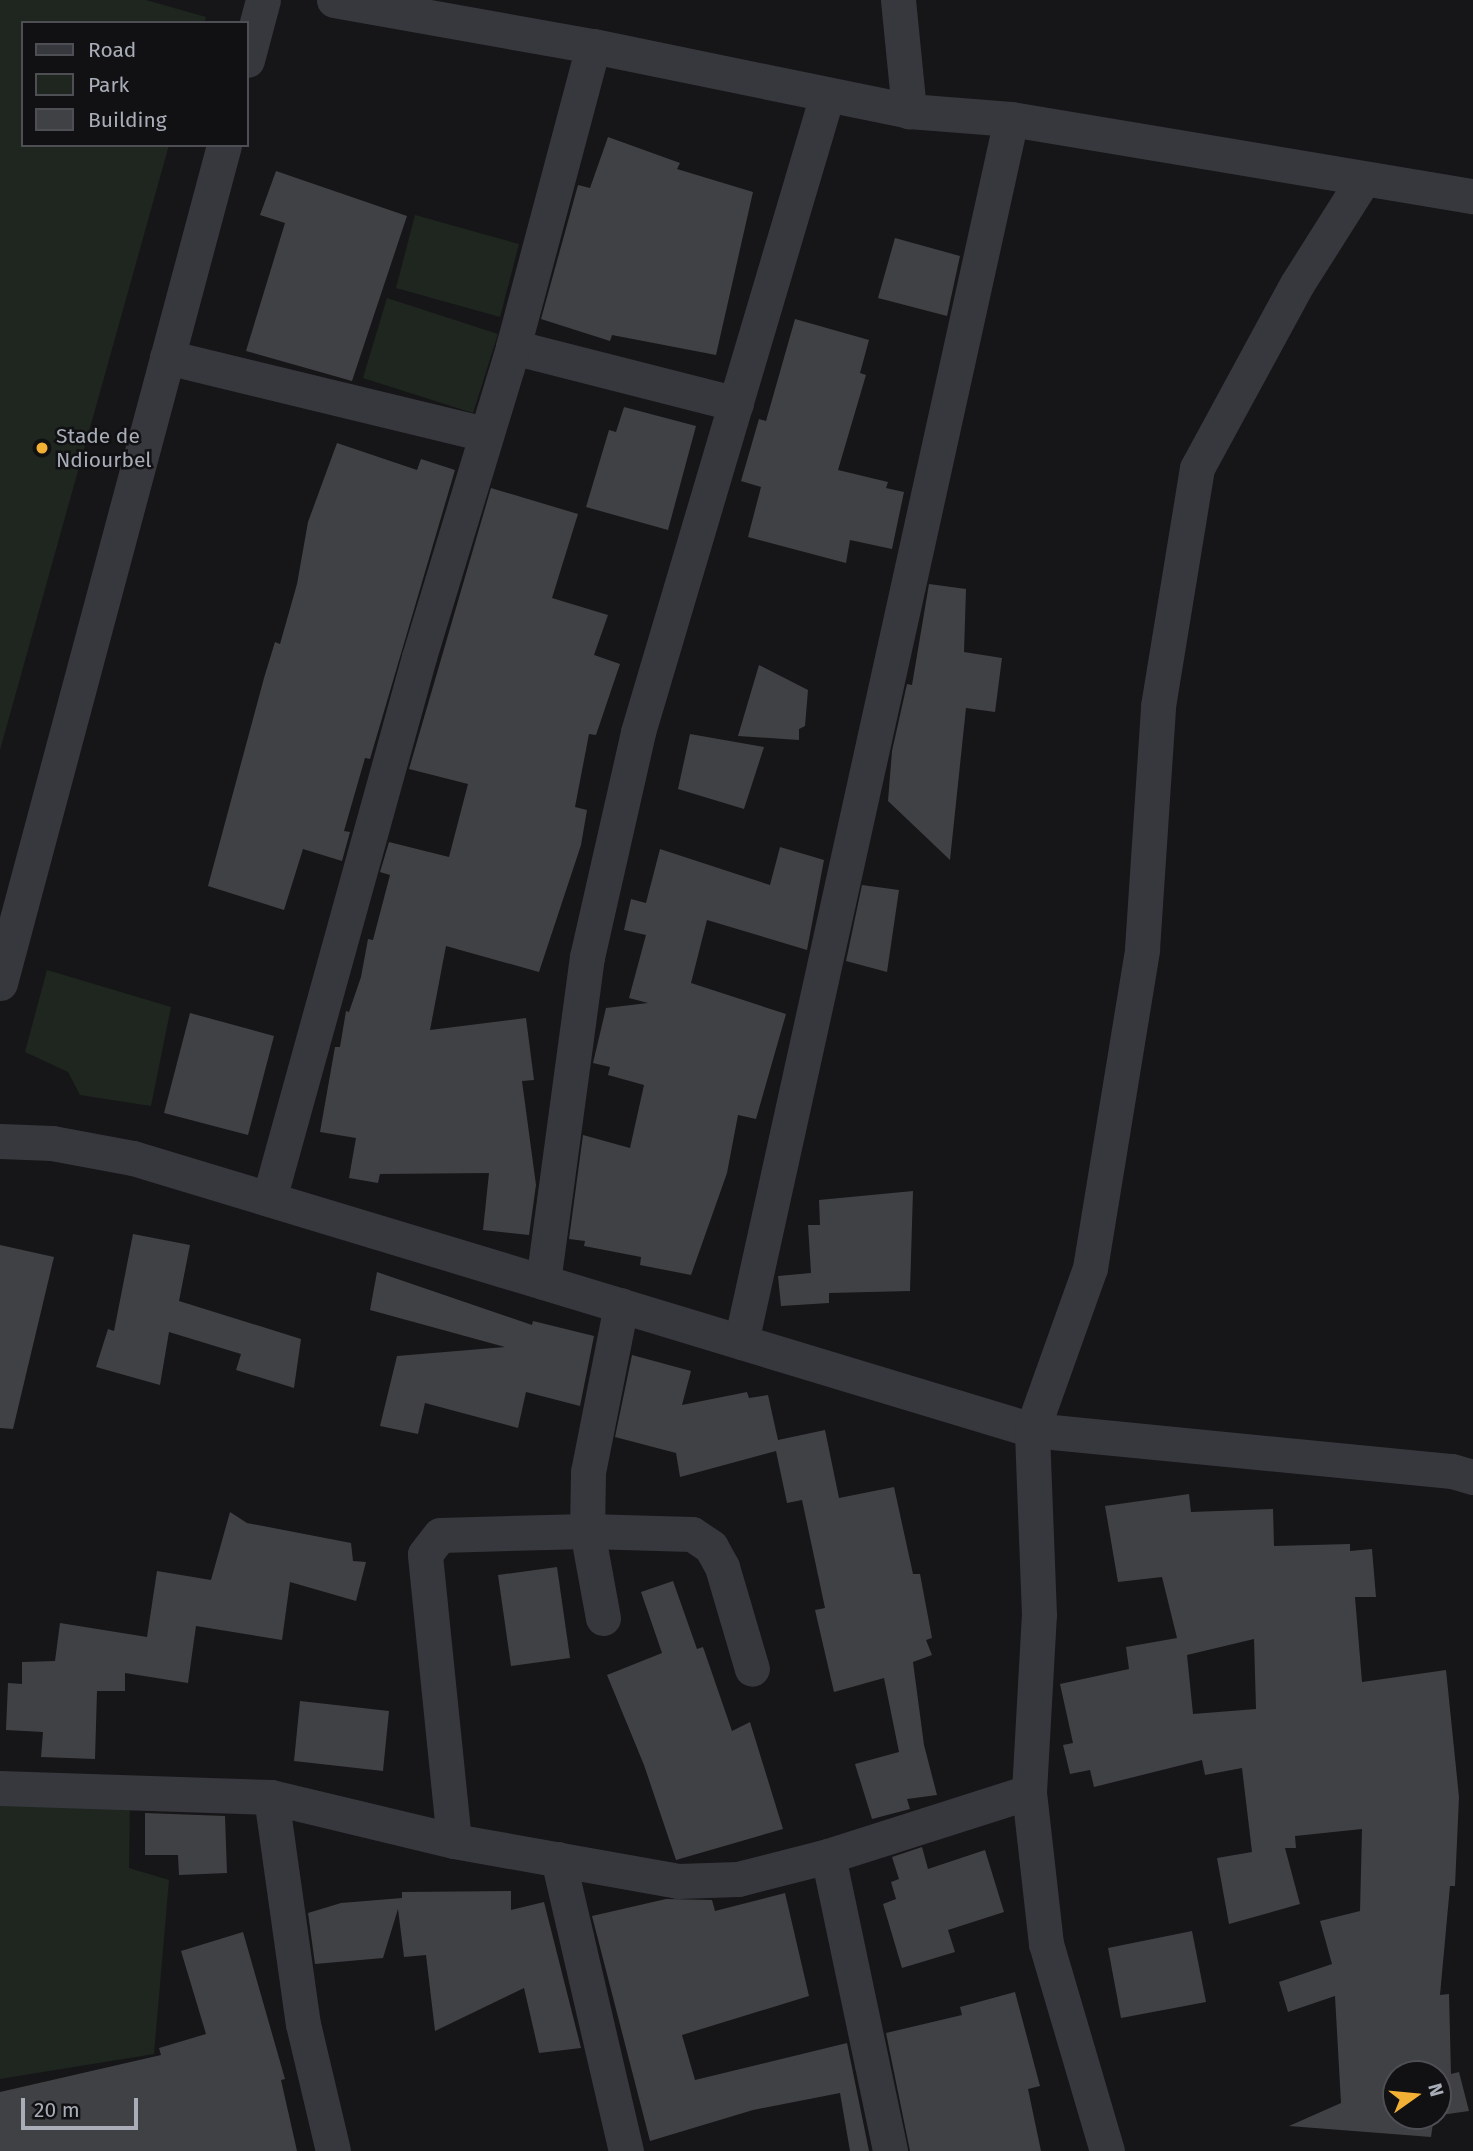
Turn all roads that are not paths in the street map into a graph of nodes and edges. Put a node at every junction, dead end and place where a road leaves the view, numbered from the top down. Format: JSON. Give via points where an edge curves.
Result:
{"nodes":[{"id":1,"x":263,"y":0,"type":"edge"},
{"id":2,"x":334,"y":0,"type":"edge"},
{"id":3,"x":898,"y":0,"type":"edge"},
{"id":4,"x":593,"y":46,"type":"junction"},
{"id":5,"x":248,"y":56,"type":"edge"},
{"id":6,"x":827,"y":94,"type":"junction"},
{"id":7,"x":909,"y":111,"type":"junction"},
{"id":8,"x":1011,"y":120,"type":"junction"},
{"id":9,"x":223,"y":147,"type":"edge"},
{"id":10,"x":1362,"y":181,"type":"junction"},
{"id":11,"x":1473,"y":196,"type":"edge"},
{"id":12,"x":513,"y":347,"type":"junction"},
{"id":13,"x":167,"y":357,"type":"junction"},
{"id":14,"x":736,"y":404,"type":"junction"},
{"id":15,"x":485,"y":434,"type":"junction"},
{"id":16,"x":0,"y":983,"type":"edge"},
{"id":17,"x":0,"y":1141,"type":"edge"},
{"id":18,"x":269,"y":1199,"type":"junction"},
{"id":19,"x":543,"y":1282,"type":"junction"},
{"id":20,"x":621,"y":1306,"type":"junction"},
{"id":21,"x":741,"y":1342,"type":"junction"},
{"id":22,"x":1032,"y":1430,"type":"junction"},
{"id":23,"x":1473,"y":1477,"type":"edge"},
{"id":24,"x":587,"y":1531,"type":"junction"},
{"id":25,"x":603,"y":1618,"type":"dead end"},
{"id":26,"x":752,"y":1669,"type":"dead end"},
{"id":27,"x":0,"y":1788,"type":"edge"},
{"id":28,"x":1028,"y":1792,"type":"junction"},
{"id":29,"x":271,"y":1797,"type":"junction"},
{"id":30,"x":454,"y":1841,"type":"junction"},
{"id":31,"x":828,"y":1856,"type":"junction"},
{"id":32,"x":558,"y":1859,"type":"junction"},
{"id":33,"x":333,"y":2151,"type":"edge"},
{"id":34,"x":626,"y":2151,"type":"edge"},
{"id":35,"x":890,"y":2151,"type":"edge"},
{"id":36,"x":1107,"y":2151,"type":"edge"}],
"edges":[{"from":1,"to":5,"type":"street"},
{"from":2,"to":4,"type":"street"},
{"from":3,"to":7,"type":"street"},
{"from":4,"to":6,"type":"street"},
{"from":4,"to":12,"type":"street"},
{"from":6,"to":7,"type":"street"},
{"from":6,"to":14,"type":"street"},
{"from":7,"to":8,"type":"street"},
{"from":8,"to":10,"type":"street"},
{"from":8,"to":21,"type":"street"},
{"from":9,"to":13,"type":"street"},
{"from":10,"to":11,"type":"street"},
{"from":10,"to":22,"type":"street","via":[[1297,284],[1197,468],[1158,706],[1142,949],[1090,1268]]},
{"from":12,"to":14,"type":"street"},
{"from":12,"to":15,"type":"street"},
{"from":13,"to":15,"type":"street"},
{"from":13,"to":16,"type":"street"},
{"from":14,"to":19,"type":"street","via":[[638,732],[587,957]]},
{"from":15,"to":18,"type":"street"},
{"from":17,"to":18,"type":"street","via":[[92,1149]]},
{"from":18,"to":19,"type":"street"},
{"from":19,"to":20,"type":"street"},
{"from":20,"to":21,"type":"street"},
{"from":20,"to":24,"type":"street","via":[[588,1472]]},
{"from":21,"to":22,"type":"street"},
{"from":22,"to":23,"type":"street","via":[[1451,1471]]},
{"from":22,"to":28,"type":"street","via":[[1039,1615]]},
{"from":24,"to":25,"type":"street"},
{"from":24,"to":26,"type":"street","via":[[680,1532],[702,1539],[722,1567]]},
{"from":24,"to":30,"type":"street","via":[[449,1533],[428,1546],[425,1563]]},
{"from":27,"to":29,"type":"street"},
{"from":28,"to":31,"type":"street"},
{"from":28,"to":36,"type":"street","via":[[1046,1944]]},
{"from":29,"to":30,"type":"street"},
{"from":29,"to":33,"type":"street","via":[[303,2024]]},
{"from":30,"to":32,"type":"street"},
{"from":31,"to":32,"type":"street","via":[[738,1879],[678,1881]]},
{"from":31,"to":35,"type":"street"},
{"from":32,"to":34,"type":"street"}]}
